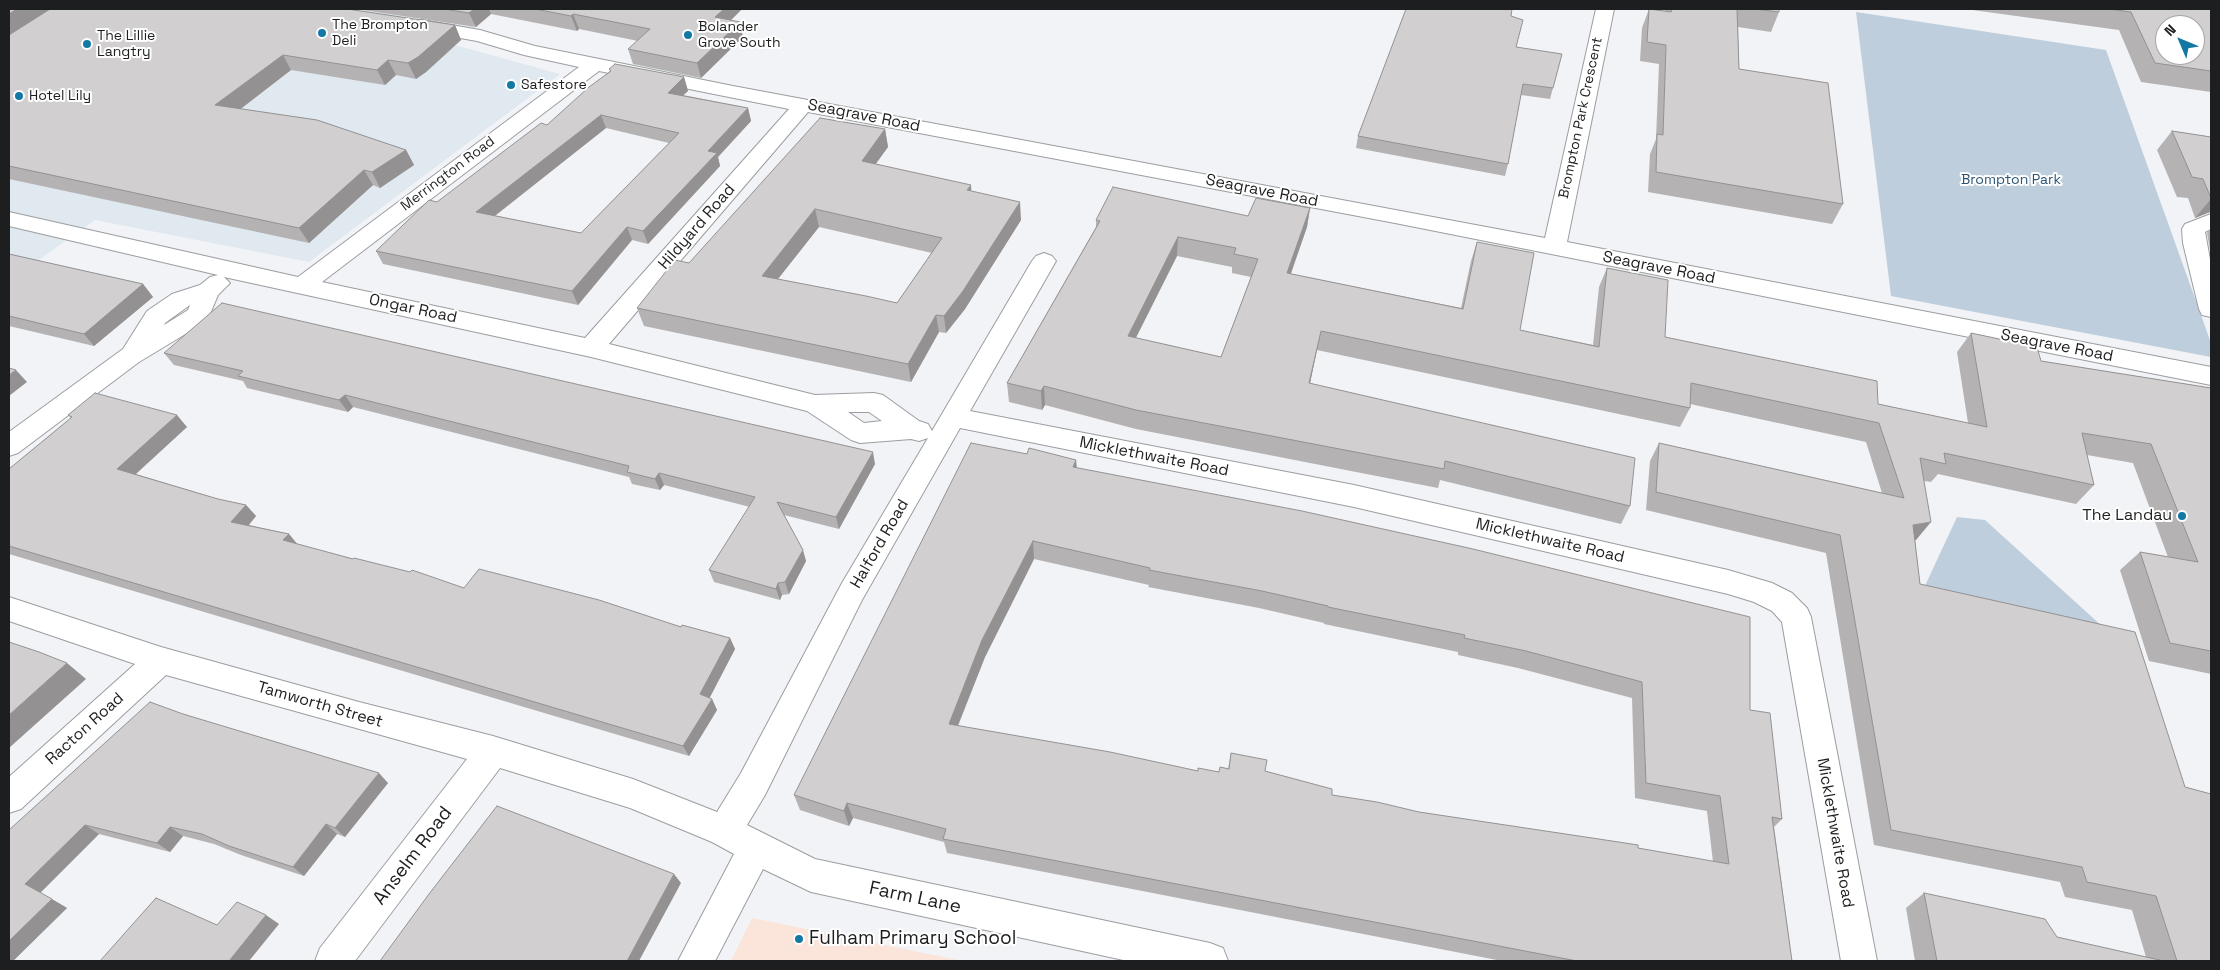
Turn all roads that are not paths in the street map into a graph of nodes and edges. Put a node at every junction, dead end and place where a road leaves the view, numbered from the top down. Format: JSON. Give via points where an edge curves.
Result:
{"nodes":[{"id":1,"x":1605,"y":9,"type":"edge"},
{"id":2,"x":407,"y":23,"type":"edge"},
{"id":3,"x":595,"y":65,"type":"junction"},
{"id":4,"x":803,"y":105,"type":"junction"},
{"id":5,"x":9,"y":219,"type":"edge"},
{"id":6,"x":2211,"y":221,"type":"edge"},
{"id":7,"x":1556,"y":238,"type":"junction"},
{"id":8,"x":1044,"y":261,"type":"dead end"},
{"id":9,"x":232,"y":271,"type":"junction"},
{"id":10,"x":303,"y":286,"type":"junction"},
{"id":11,"x":2211,"y":309,"type":"edge"},
{"id":12,"x":591,"y":348,"type":"junction"},
{"id":13,"x":2211,"y":376,"type":"edge"},
{"id":14,"x":947,"y":427,"type":"junction"},
{"id":15,"x":9,"y":446,"type":"edge"},
{"id":16,"x":9,"y":610,"type":"edge"},
{"id":17,"x":161,"y":660,"type":"junction"},
{"id":18,"x":493,"y":751,"type":"junction"},
{"id":19,"x":633,"y":794,"type":"joint"},
{"id":20,"x":9,"y":798,"type":"edge"},
{"id":21,"x":724,"y":831,"type":"junction"},
{"id":22,"x":756,"y":847,"type":"junction"},
{"id":23,"x":333,"y":961,"type":"edge"},
{"id":24,"x":696,"y":961,"type":"edge"},
{"id":25,"x":1210,"y":961,"type":"edge"},
{"id":26,"x":1859,"y":961,"type":"edge"}],
"edges":[{"from":1,"to":7,"type":"street","name":"Brompton Park Crescent"},
{"from":2,"to":3,"type":"street","name":"Seagrave Road","via":[[480,36]]},
{"from":3,"to":4,"type":"street","name":"Seagrave Road"},
{"from":3,"to":10,"type":"street","name":"Merrington Road"},
{"from":4,"to":7,"type":"street","name":"Seagrave Road"},
{"from":4,"to":12,"type":"street","name":"Hildyard Road"},
{"from":5,"to":9,"type":"street","name":"Ongar Road"},
{"from":6,"to":11,"type":"street","via":[[2193,228]]},
{"from":7,"to":13,"type":"street","name":"Seagrave Road"},
{"from":8,"to":14,"type":"street","name":"Halford Road"},
{"from":9,"to":10,"type":"street","name":"Ongar Road"},
{"from":9,"to":15,"type":"street","via":[[208,291],[198,315],[130,356]]},
{"from":10,"to":12,"type":"street","name":"Ongar Road"},
{"from":12,"to":14,"type":"street","name":"Ongar Road","via":[[815,404],[860,433]]},
{"from":14,"to":21,"type":"street","name":"Halford Road","via":[[852,592],[754,784]]},
{"from":14,"to":26,"type":"street","name":"Micklethwaite Road","via":[[1364,498],[1728,582],[1782,602],[1796,617]]},
{"from":16,"to":17,"type":"street","name":"Tamworth Street"},
{"from":17,"to":18,"type":"street","name":"Tamworth Street"},
{"from":17,"to":20,"type":"street","name":"Racton Road"},
{"from":18,"to":19,"type":"street","name":"Tamworth Street"},
{"from":18,"to":23,"type":"street","name":"Anselm Road"},
{"from":19,"to":21,"type":"street","name":"Farm Lane"},
{"from":21,"to":22,"type":"street","name":"Farm Lane"},
{"from":22,"to":24,"type":"street"},
{"from":22,"to":25,"type":"street","name":"Farm Lane","via":[[811,875]]}]}
